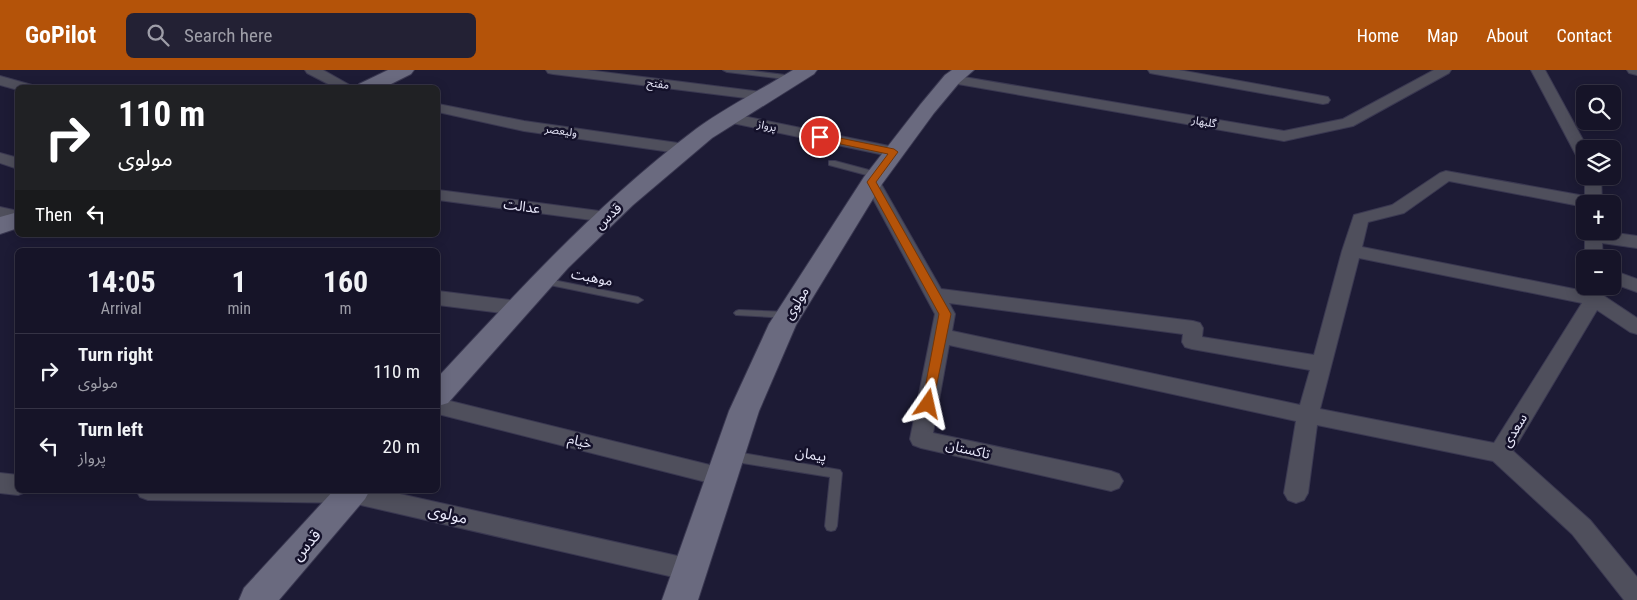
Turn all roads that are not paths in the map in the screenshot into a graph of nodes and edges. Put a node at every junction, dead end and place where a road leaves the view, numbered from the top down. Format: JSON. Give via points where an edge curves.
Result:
{"nodes":[{"id":1,"x":312,"y":70,"type":"edge"},
{"id":2,"x":404,"y":70,"type":"edge"},
{"id":3,"x":553,"y":70,"type":"edge"},
{"id":4,"x":727,"y":70,"type":"edge"},
{"id":5,"x":1155,"y":70,"type":"edge"},
{"id":6,"x":1444,"y":70,"type":"edge"},
{"id":7,"x":1538,"y":70,"type":"edge"},
{"id":8,"x":800,"y":74,"type":"edge"},
{"id":9,"x":958,"y":74,"type":"edge"},
{"id":10,"x":0,"y":80,"type":"edge"},
{"id":11,"x":17,"y":85,"type":"edge"},
{"id":12,"x":342,"y":85,"type":"edge"},
{"id":13,"x":372,"y":85,"type":"edge"},
{"id":14,"x":762,"y":96,"type":"junction"},
{"id":15,"x":1323,"y":100,"type":"dead end"},
{"id":16,"x":440,"y":108,"type":"edge"},
{"id":17,"x":728,"y":118,"type":"junction"},
{"id":18,"x":1576,"y":140,"type":"edge"},
{"id":19,"x":685,"y":149,"type":"junction"},
{"id":20,"x":894,"y":152,"type":"junction"},
{"id":21,"x":0,"y":158,"type":"edge"},
{"id":22,"x":15,"y":163,"type":"edge"},
{"id":23,"x":832,"y":163,"type":"dead end"},
{"id":24,"x":874,"y":178,"type":"junction"},
{"id":25,"x":440,"y":195,"type":"edge"},
{"id":26,"x":1576,"y":200,"type":"edge"},
{"id":27,"x":0,"y":212,"type":"edge"},
{"id":28,"x":15,"y":217,"type":"edge"},
{"id":29,"x":607,"y":217,"type":"junction"},
{"id":30,"x":15,"y":219,"type":"edge"},
{"id":31,"x":0,"y":226,"type":"edge"},
{"id":32,"x":1621,"y":239,"type":"edge"},
{"id":33,"x":1637,"y":242,"type":"edge"},
{"id":34,"x":1351,"y":251,"type":"junction"},
{"id":35,"x":1621,"y":280,"type":"edge"},
{"id":36,"x":542,"y":281,"type":"junction"},
{"id":37,"x":1637,"y":286,"type":"edge"},
{"id":38,"x":1576,"y":289,"type":"edge"},
{"id":39,"x":1592,"y":295,"type":"edge"},
{"id":40,"x":1598,"y":295,"type":"edge"},
{"id":41,"x":935,"y":296,"type":"junction"},
{"id":42,"x":440,"y":298,"type":"edge"},
{"id":43,"x":638,"y":300,"type":"dead end"},
{"id":44,"x":517,"y":308,"type":"junction"},
{"id":45,"x":740,"y":313,"type":"dead end"},
{"id":46,"x":788,"y":315,"type":"junction"},
{"id":47,"x":1637,"y":327,"type":"edge"},
{"id":48,"x":941,"y":336,"type":"junction"},
{"id":49,"x":1321,"y":364,"type":"junction"},
{"id":50,"x":440,"y":393,"type":"edge"},
{"id":51,"x":440,"y":406,"type":"edge"},
{"id":52,"x":1308,"y":415,"type":"junction"},
{"id":53,"x":1500,"y":453,"type":"junction"},
{"id":54,"x":726,"y":466,"type":"junction"},
{"id":55,"x":1110,"y":481,"type":"dead end"},
{"id":56,"x":0,"y":483,"type":"edge"},
{"id":57,"x":15,"y":485,"type":"edge"},
{"id":58,"x":351,"y":493,"type":"edge"},
{"id":59,"x":362,"y":493,"type":"edge"},
{"id":60,"x":1296,"y":493,"type":"dead end"},
{"id":61,"x":831,"y":526,"type":"dead end"},
{"id":62,"x":691,"y":570,"type":"junction"},
{"id":63,"x":1637,"y":596,"type":"edge"},
{"id":64,"x":257,"y":600,"type":"edge"},
{"id":65,"x":680,"y":600,"type":"edge"}],
"edges":[{"from":1,"to":12,"type":"street"},
{"from":2,"to":13,"type":"street"},
{"from":3,"to":14,"type":"street","name":"مفتح"},
{"from":4,"to":8,"type":"lane"},
{"from":5,"to":15,"type":"street"},
{"from":6,"to":9,"type":"street","name":"گلبهار","via":[[1348,123],[1284,136]]},
{"from":7,"to":18,"type":"street"},
{"from":8,"to":14,"type":"street","name":"قدس"},
{"from":9,"to":20,"type":"street","name":"مولوی"},
{"from":10,"to":11,"type":"street"},
{"from":14,"to":17,"type":"street","name":"قدس"},
{"from":16,"to":19,"type":"street","name":"ولیعصر","via":[[524,126]]},
{"from":17,"to":19,"type":"street","name":"قدس"},
{"from":17,"to":20,"type":"street","name":"پرواز"},
{"from":19,"to":29,"type":"street","name":"قدس"},
{"from":20,"to":24,"type":"street","name":"مولوی"},
{"from":21,"to":22,"type":"street"},
{"from":23,"to":24,"type":"lane"},
{"from":24,"to":41,"type":"street","name":"تاکستان"},
{"from":24,"to":46,"type":"street","name":"مولوی"},
{"from":25,"to":29,"type":"street","name":"عدالت"},
{"from":26,"to":34,"type":"street","via":[[1446,176],[1398,209],[1360,219]]},
{"from":27,"to":28,"type":"street"},
{"from":29,"to":36,"type":"street","name":"قدس"},
{"from":30,"to":31,"type":"street"},
{"from":32,"to":33,"type":"street"},
{"from":34,"to":38,"type":"street"},
{"from":34,"to":49,"type":"street"},
{"from":35,"to":37,"type":"street"},
{"from":36,"to":43,"type":"lane","name":"موهبت"},
{"from":36,"to":44,"type":"street","name":"قدس"},
{"from":39,"to":53,"type":"street","name":"سعدی"},
{"from":40,"to":47,"type":"street"},
{"from":41,"to":48,"type":"street","name":"تاکستان","via":[[945,314]]},
{"from":41,"to":49,"type":"street","via":[[1193,328],[1192,342]]},
{"from":42,"to":44,"type":"street"},
{"from":44,"to":50,"type":"street","name":"قدس"},
{"from":45,"to":46,"type":"lane"},
{"from":46,"to":54,"type":"street","name":"مولوی","via":[[744,411]]},
{"from":48,"to":52,"type":"street"},
{"from":48,"to":55,"type":"street","name":"تاکستان","via":[[921,439]]},
{"from":49,"to":52,"type":"street"},
{"from":51,"to":54,"type":"street","name":"خیام"},
{"from":52,"to":53,"type":"street"},
{"from":52,"to":60,"type":"street"},
{"from":53,"to":63,"type":"street","name":"سعدی","via":[[1581,527]]},
{"from":54,"to":61,"type":"lane","name":"پیمان","via":[[836,473]]},
{"from":54,"to":62,"type":"street","name":"مولوی"},
{"from":56,"to":57,"type":"street"},
{"from":58,"to":64,"type":"street","name":"قدس"},
{"from":59,"to":62,"type":"street","name":"مولوی"},
{"from":62,"to":65,"type":"street","name":"مولوی"}]}
